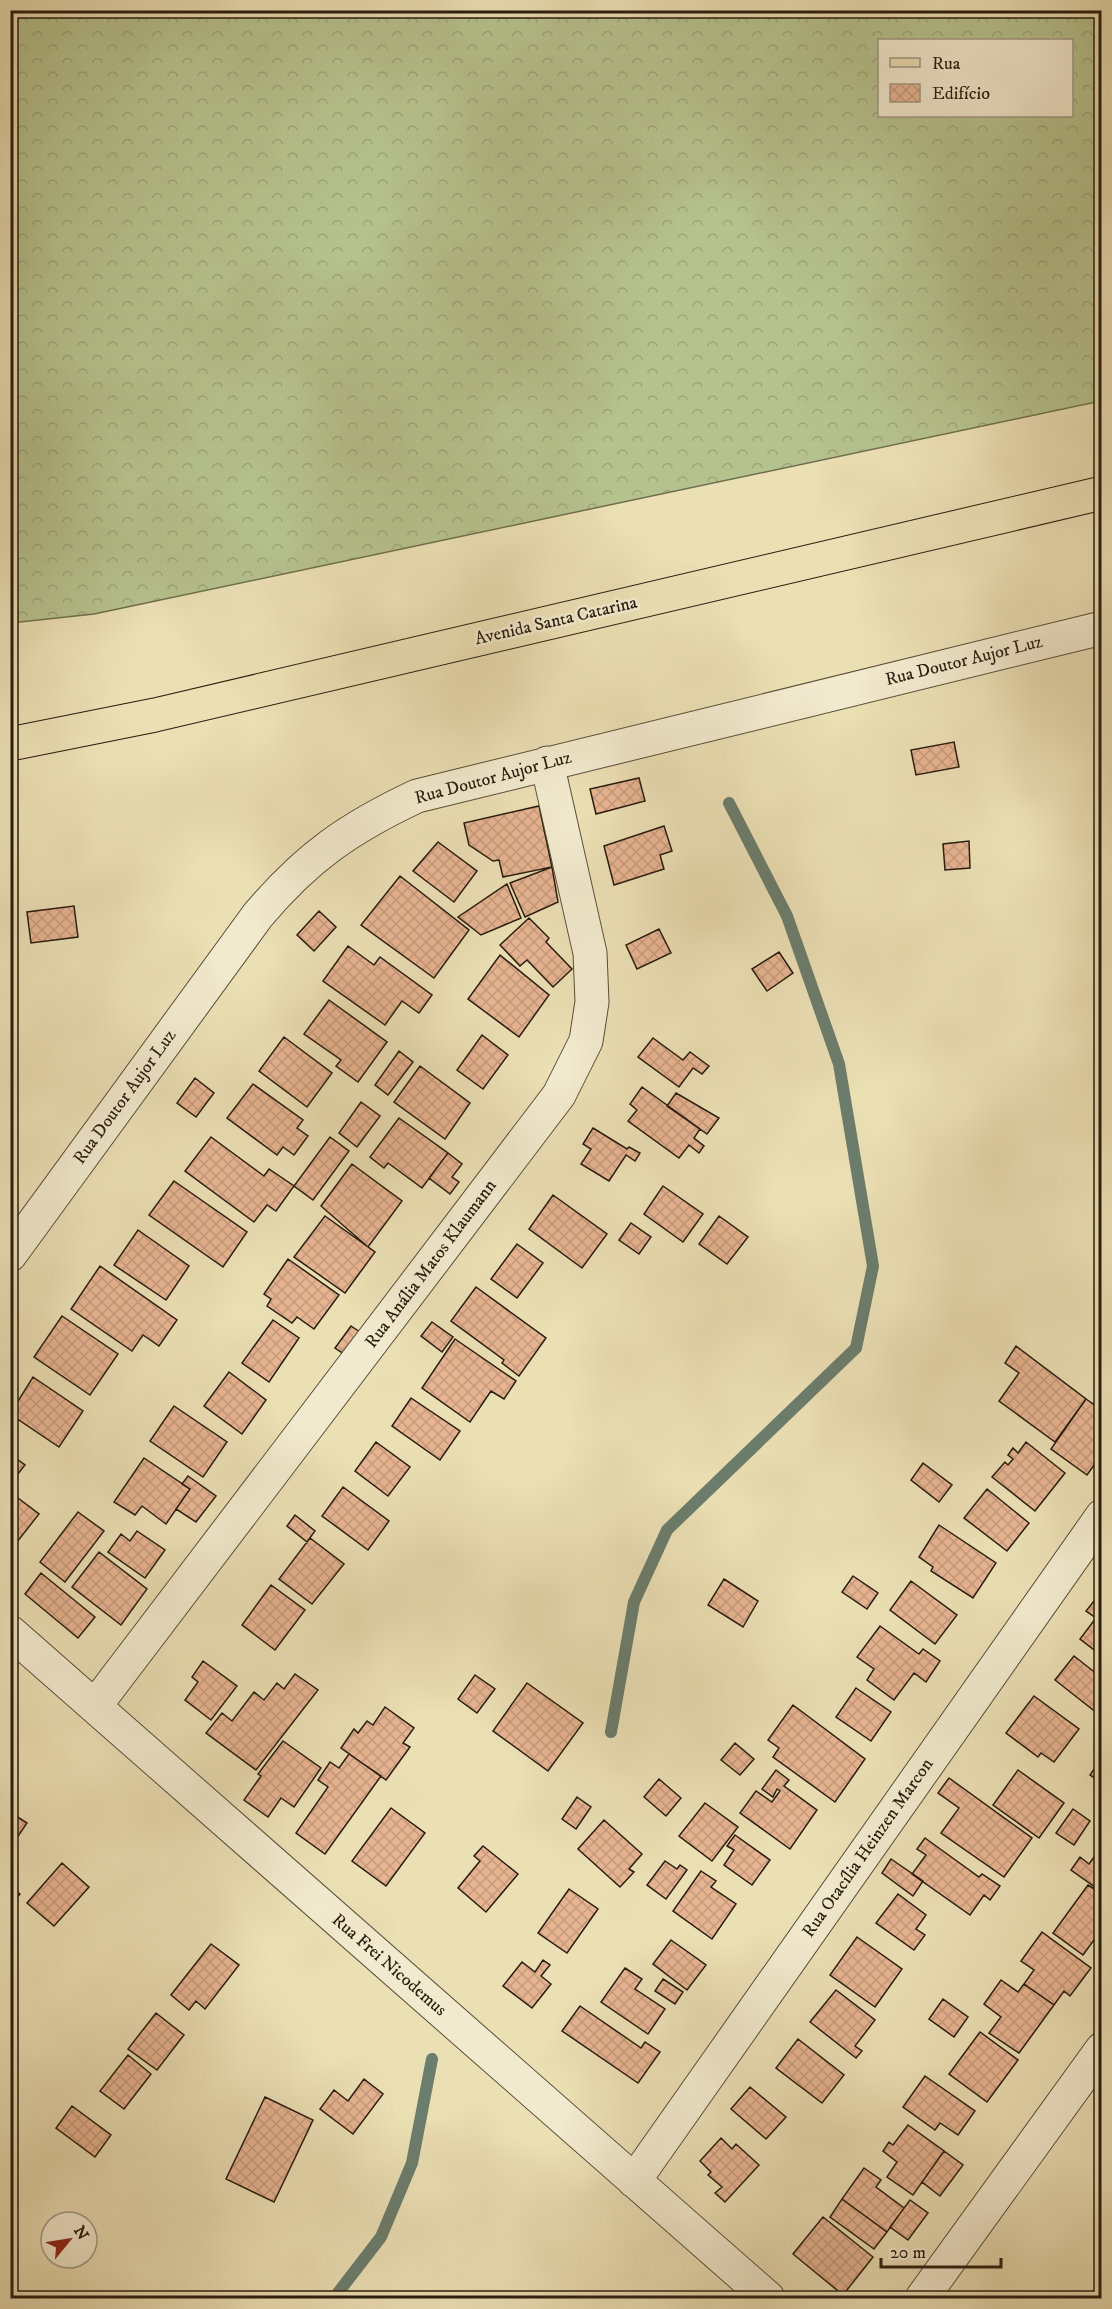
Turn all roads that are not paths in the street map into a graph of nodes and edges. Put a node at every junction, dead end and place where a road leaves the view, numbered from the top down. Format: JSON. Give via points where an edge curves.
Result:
{"nodes":[{"id":1,"x":1101,"y":493,"type":"edge"},
{"id":2,"x":1101,"y":628,"type":"edge"},
{"id":3,"x":10,"y":744,"type":"edge"},
{"id":4,"x":547,"y":763,"type":"junction"},
{"id":5,"x":10,"y":1255,"type":"edge"},
{"id":6,"x":1101,"y":1515,"type":"edge"},
{"id":7,"x":10,"y":1632,"type":"edge"},
{"id":8,"x":95,"y":1706,"type":"junction"},
{"id":9,"x":1101,"y":2049,"type":"edge"},
{"id":10,"x":634,"y":2181,"type":"junction"},
{"id":11,"x":768,"y":2298,"type":"edge"},
{"id":12,"x":922,"y":2298,"type":"edge"}],
"edges":[{"from":1,"to":3,"type":"main road","name":"Avenida Santa Catarina","via":[[155,715]]},
{"from":2,"to":4,"type":"street","name":"Rua Doutor Aujor Luz"},
{"from":4,"to":5,"type":"street","name":"Rua Doutor Aujor Luz","via":[[417,796],[370,818],[328,845],[288,880],[258,915]]},
{"from":4,"to":8,"type":"street","name":"Rua Anália Matos Klaumann","via":[[590,953],[592,1002],[586,1041],[559,1095]]},
{"from":6,"to":10,"type":"street","name":"Rua Otacília Heinzen Marcon"},
{"from":7,"to":8,"type":"street","name":"Rua Frei Nicodemus"},
{"from":8,"to":10,"type":"street","name":"Rua Frei Nicodemus"},
{"from":9,"to":12,"type":"street"},
{"from":10,"to":11,"type":"street","name":"Rua Frei Nicodemus"}]}
